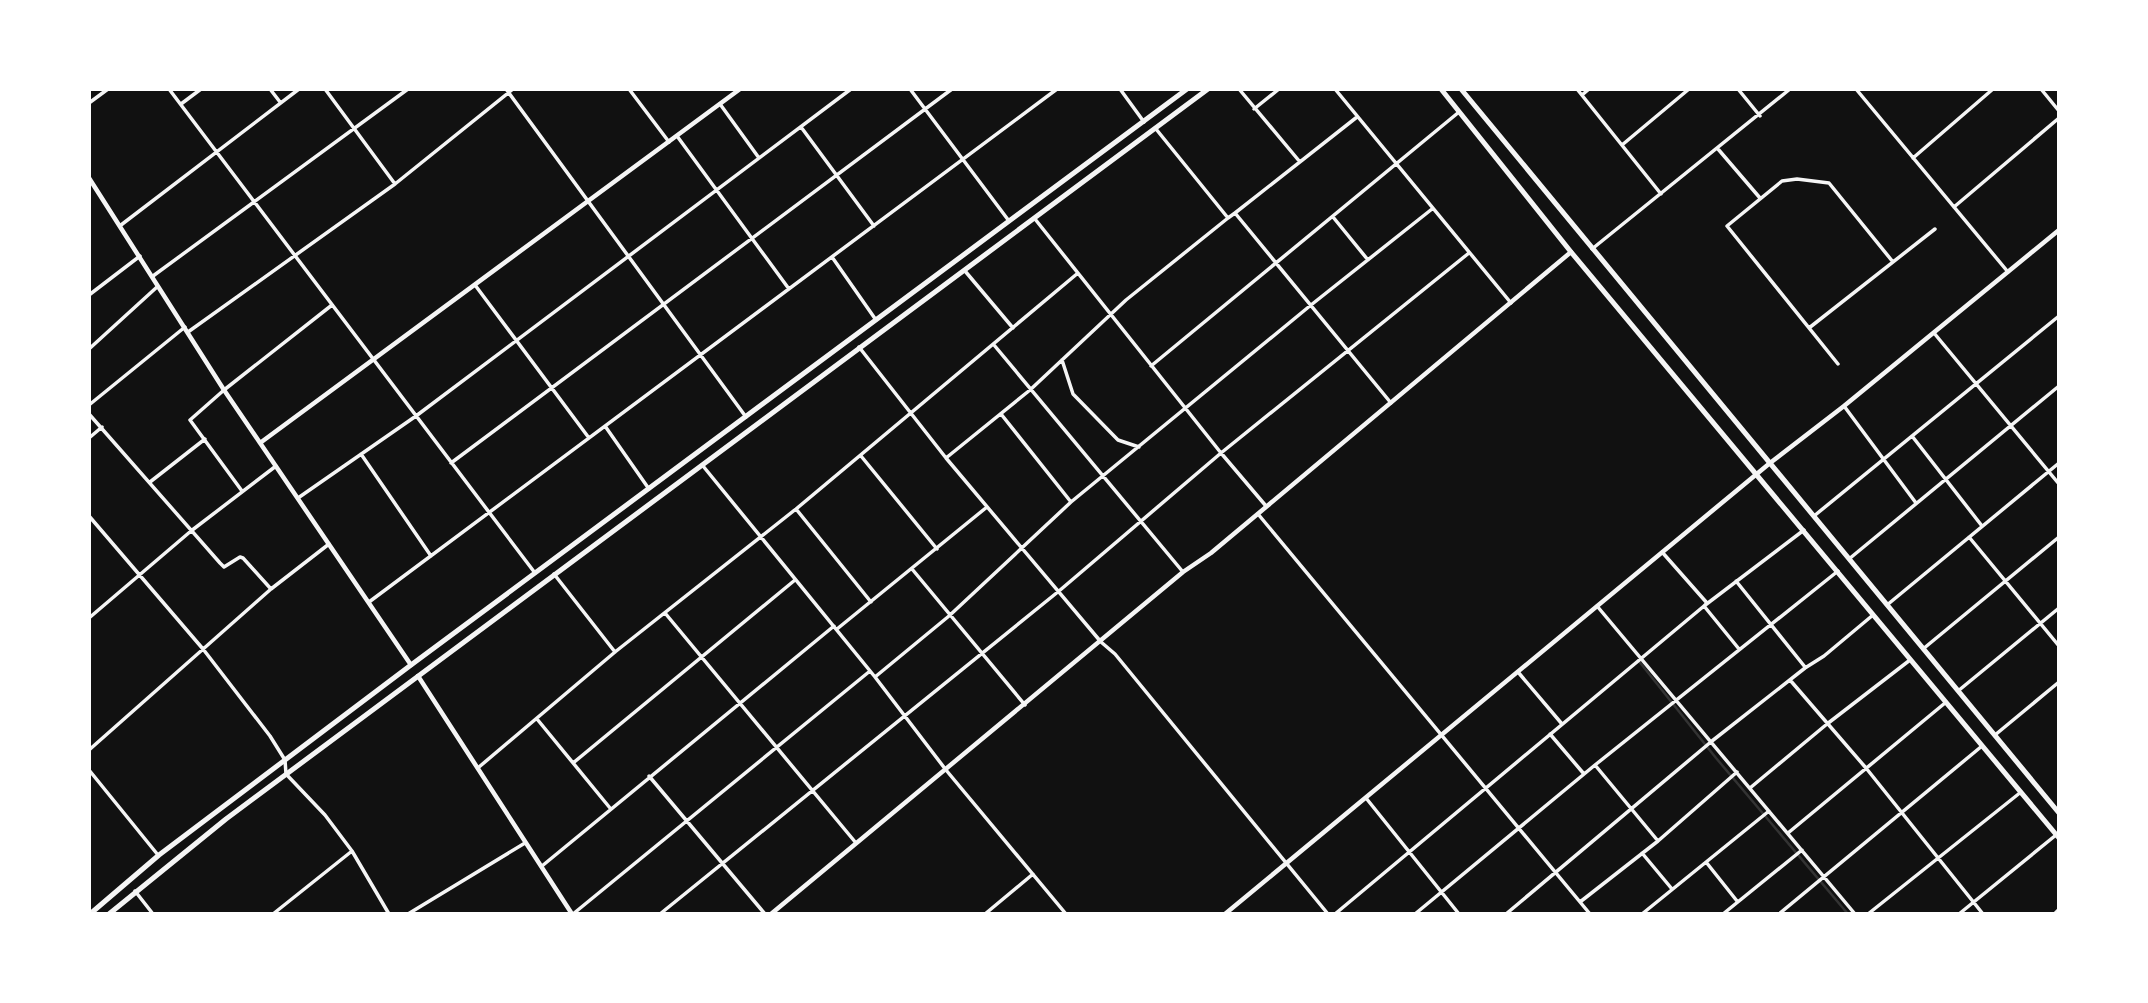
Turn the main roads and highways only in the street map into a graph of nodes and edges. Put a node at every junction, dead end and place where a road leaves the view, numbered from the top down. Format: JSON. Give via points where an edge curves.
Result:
{"nodes":[{"id":1,"x":1187,"y":89,"type":"edge"},
{"id":2,"x":1208,"y":89,"type":"edge"},
{"id":3,"x":1441,"y":89,"type":"edge"},
{"id":4,"x":1461,"y":89,"type":"edge"},
{"id":5,"x":2059,"y":813,"type":"edge"},
{"id":6,"x":2057,"y":836,"type":"edge"},
{"id":7,"x":90,"y":914,"type":"edge"},
{"id":8,"x":109,"y":914,"type":"edge"}],
"edges":[{"from":1,"to":7,"type":"main road","via":[[411,665],[159,855]]},
{"from":2,"to":8,"type":"main road","via":[[286,774]]},
{"from":3,"to":6,"type":"main road"},
{"from":4,"to":5,"type":"main road"}]}
